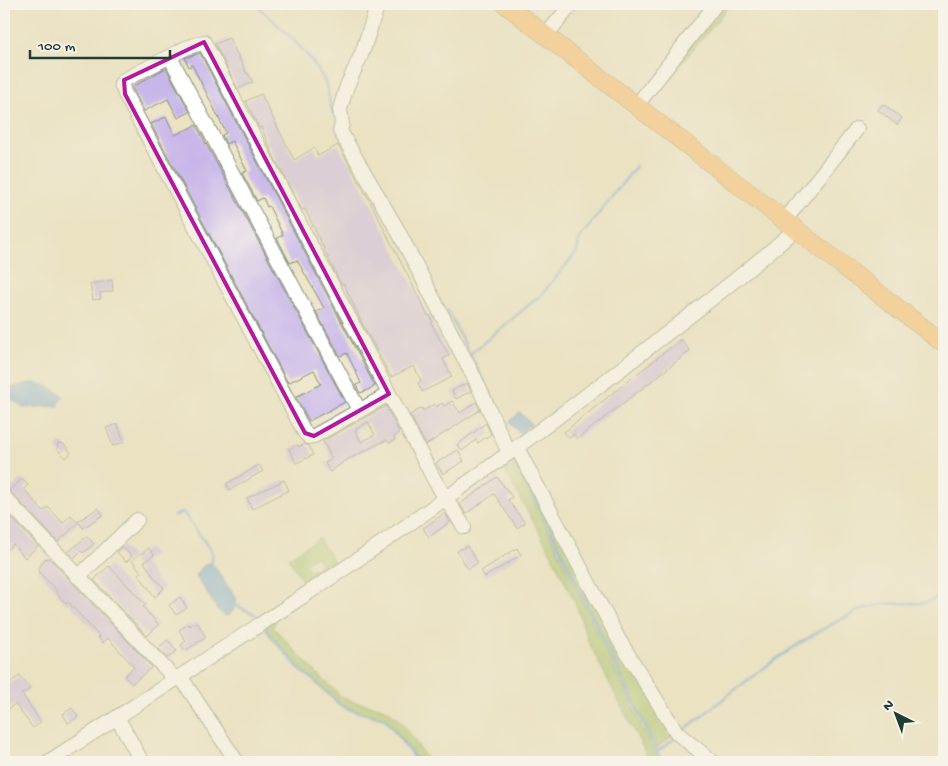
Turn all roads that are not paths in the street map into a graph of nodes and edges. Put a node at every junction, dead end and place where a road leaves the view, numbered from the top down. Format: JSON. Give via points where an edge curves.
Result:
{"nodes":[{"id":1,"x":378,"y":4,"type":"edge"},
{"id":2,"x":505,"y":4,"type":"edge"},
{"id":3,"x":572,"y":4,"type":"edge"},
{"id":4,"x":716,"y":4,"type":"edge"},
{"id":5,"x":546,"y":35,"type":"junction"},
{"id":6,"x":170,"y":57,"type":"junction"},
{"id":7,"x":636,"y":106,"type":"junction"},
{"id":8,"x":857,"y":129,"type":"dead end"},
{"id":9,"x":790,"y":225,"type":"junction"},
{"id":10,"x":944,"y":344,"type":"edge"},
{"id":11,"x":388,"y":394,"type":"junction"},
{"id":12,"x":359,"y":410,"type":"junction"},
{"id":13,"x":513,"y":451,"type":"junction"},
{"id":14,"x":4,"y":496,"type":"edge"},
{"id":15,"x":445,"y":498,"type":"junction"},
{"id":16,"x":137,"y":520,"type":"dead end"},
{"id":17,"x":464,"y":527,"type":"dead end"},
{"id":18,"x":78,"y":577,"type":"junction"},
{"id":19,"x":177,"y":677,"type":"junction"},
{"id":20,"x":117,"y":716,"type":"junction"},
{"id":21,"x":48,"y":762,"type":"edge"},
{"id":22,"x":142,"y":762,"type":"edge"},
{"id":23,"x":237,"y":762,"type":"edge"},
{"id":24,"x":713,"y":762,"type":"edge"}],
"edges":[{"from":1,"to":13,"type":"street","via":[[340,109],[340,131],[397,229]]},
{"from":2,"to":5,"type":"main road"},
{"from":3,"to":5,"type":"street"},
{"from":4,"to":7,"type":"street"},
{"from":5,"to":7,"type":"main road"},
{"from":6,"to":11,"type":"street","via":[[204,42]]},
{"from":6,"to":12,"type":"street"},
{"from":6,"to":12,"type":"street","via":[[121,84],[301,424],[309,437],[314,436]]},
{"from":7,"to":9,"type":"main road"},
{"from":8,"to":9,"type":"street"},
{"from":9,"to":10,"type":"main road"},
{"from":9,"to":13,"type":"street","via":[[767,254]]},
{"from":11,"to":12,"type":"street"},
{"from":11,"to":15,"type":"street"},
{"from":13,"to":15,"type":"street"},
{"from":13,"to":24,"type":"street","via":[[619,640],[677,733]]},
{"from":14,"to":18,"type":"street"},
{"from":15,"to":17,"type":"street"},
{"from":15,"to":19,"type":"street"},
{"from":16,"to":18,"type":"street"},
{"from":18,"to":19,"type":"street"},
{"from":19,"to":20,"type":"street"},
{"from":19,"to":23,"type":"street"},
{"from":20,"to":21,"type":"street"},
{"from":20,"to":22,"type":"street"}]}
